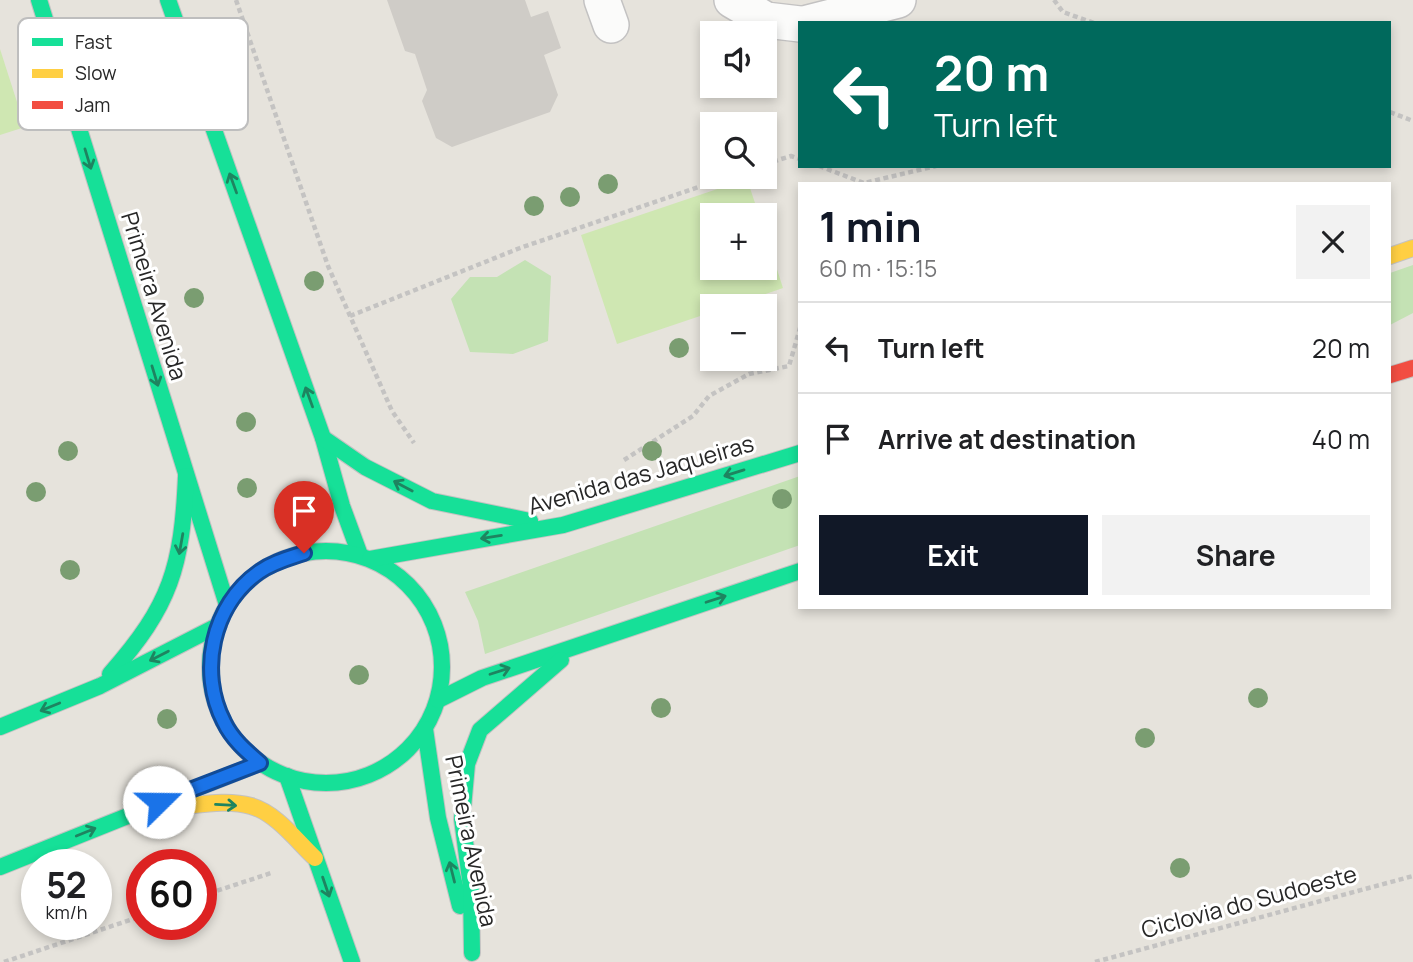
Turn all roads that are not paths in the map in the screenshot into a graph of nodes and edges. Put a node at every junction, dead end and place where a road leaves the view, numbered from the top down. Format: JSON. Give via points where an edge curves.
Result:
{"nodes":[{"id":1,"x":38,"y":0,"type":"edge"},
{"id":2,"x":168,"y":0,"type":"edge"},
{"id":3,"x":732,"y":0,"type":"edge"},
{"id":4,"x":898,"y":0,"type":"edge"},
{"id":5,"x":44,"y":18,"type":"edge"},
{"id":6,"x":174,"y":18,"type":"edge"},
{"id":7,"x":816,"y":21,"type":"edge"},
{"id":8,"x":798,"y":24,"type":"edge"},
{"id":9,"x":78,"y":130,"type":"edge"},
{"id":10,"x":214,"y":130,"type":"edge"},
{"id":11,"x":1413,"y":248,"type":"edge"},
{"id":12,"x":1391,"y":256,"type":"edge"},
{"id":13,"x":1413,"y":368,"type":"edge"},
{"id":14,"x":1391,"y":375,"type":"edge"},
{"id":15,"x":323,"y":438,"type":"junction"},
{"id":16,"x":798,"y":454,"type":"edge"},
{"id":17,"x":186,"y":477,"type":"junction"},
{"id":18,"x":563,"y":525,"type":"junction"},
{"id":19,"x":365,"y":557,"type":"junction"},
{"id":20,"x":798,"y":573,"type":"edge"},
{"id":21,"x":227,"y":606,"type":"junction"},
{"id":22,"x":219,"y":625,"type":"junction"},
{"id":23,"x":579,"y":645,"type":"junction"},
{"id":24,"x":100,"y":687,"type":"junction"},
{"id":25,"x":439,"y":700,"type":"junction"},
{"id":26,"x":0,"y":727,"type":"edge"},
{"id":27,"x":425,"y":729,"type":"junction"},
{"id":28,"x":260,"y":763,"type":"junction"},
{"id":29,"x":287,"y":776,"type":"junction"},
{"id":30,"x":134,"y":812,"type":"junction"},
{"id":31,"x":316,"y":858,"type":"junction"},
{"id":32,"x":0,"y":867,"type":"edge"},
{"id":33,"x":473,"y":958,"type":"edge"},
{"id":34,"x":352,"y":962,"type":"edge"}],
"edges":[{"from":1,"to":5,"type":"main road","name":"Primeira Avenida","one_way":true},
{"from":6,"to":2,"type":"main road","one_way":true},
{"from":3,"to":8,"type":"street","via":[[766,20]]},
{"from":4,"to":7,"type":"street"},
{"from":9,"to":17,"type":"main road","name":"Primeira Avenida","one_way":true},
{"from":15,"to":10,"type":"main road","one_way":true},
{"from":11,"to":12,"type":"main road"},
{"from":13,"to":14,"type":"main road"},
{"from":18,"to":15,"type":"main road","one_way":true,"via":[[432,501],[365,467]]},
{"from":15,"to":19,"type":"main road","via":[[342,506]]},
{"from":16,"to":18,"type":"main road","name":"Avenida das Jaqueiras","one_way":true},
{"from":17,"to":21,"type":"main road","name":"Primeira Avenida"},
{"from":17,"to":24,"type":"main road","one_way":true,"via":[[181,550],[164,600],[148,629]]},
{"from":18,"to":19,"type":"main road","name":"Avenida das Jaqueiras","one_way":true},
{"from":19,"to":21,"type":"main road","via":[[328,551],[282,560],[260,571]]},
{"from":19,"to":25,"type":"main road","via":[[408,584],[435,626],[442,650]]},
{"from":23,"to":20,"type":"main road","one_way":true},
{"from":21,"to":22,"type":"main road"},
{"from":22,"to":24,"type":"main road","one_way":true},
{"from":22,"to":28,"type":"main road","via":[[211,663],[215,701],[232,735]]},
{"from":25,"to":23,"type":"main road","one_way":true,"via":[[482,678]]},
{"from":23,"to":33,"type":"main road","via":[[480,730],[467,764],[462,819],[471,887]]},
{"from":24,"to":26,"type":"main road","one_way":true},
{"from":25,"to":27,"type":"main road"},
{"from":27,"to":29,"type":"main road","via":[[388,766],[365,778],[312,783]]},
{"from":33,"to":27,"type":"main road","name":"Primeira Avenida","one_way":true,"via":[[438,818]]},
{"from":28,"to":29,"type":"main road"},
{"from":28,"to":30,"type":"main road"},
{"from":29,"to":31,"type":"main road"},
{"from":30,"to":31,"type":"main road","one_way":true,"via":[[205,804],[253,806]]},
{"from":32,"to":30,"type":"main road","one_way":true},
{"from":31,"to":34,"type":"main road","one_way":true}]}
